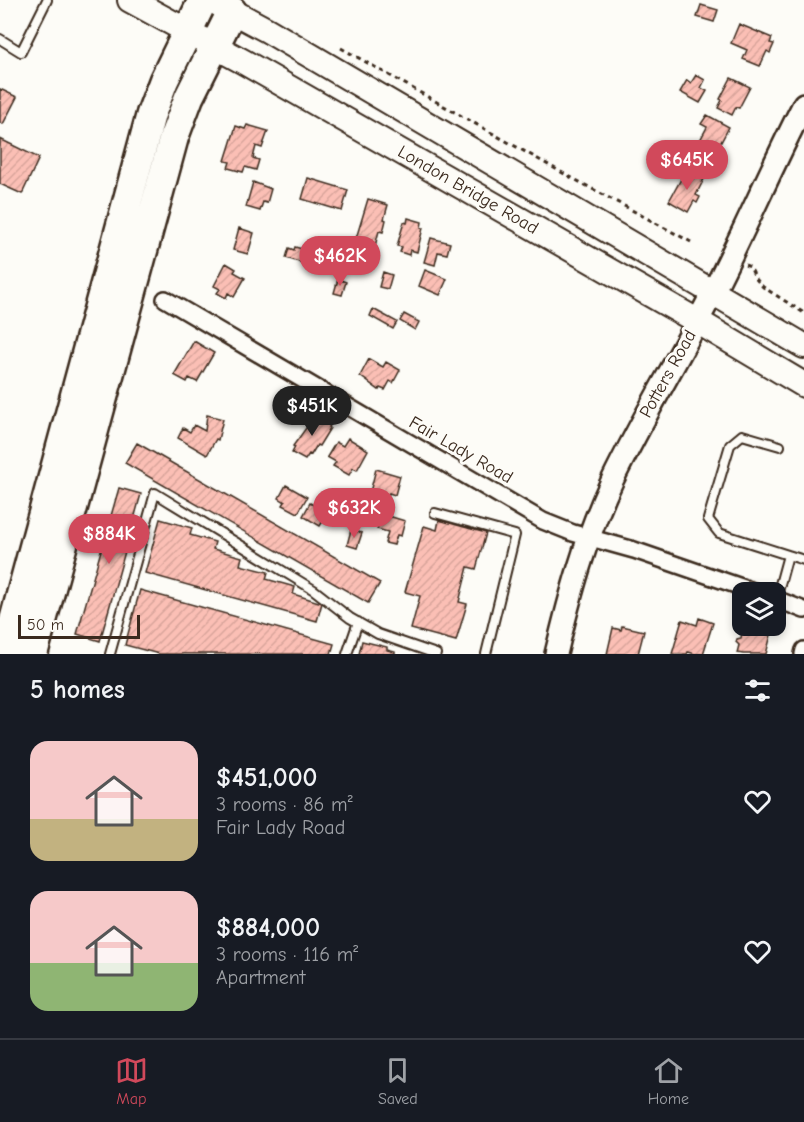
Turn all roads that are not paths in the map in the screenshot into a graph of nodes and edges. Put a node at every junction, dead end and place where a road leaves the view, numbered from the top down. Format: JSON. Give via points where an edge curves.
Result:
{"nodes":[{"id":1,"x":47,"y":0,"type":"edge"},
{"id":2,"x":130,"y":0,"type":"edge"},
{"id":3,"x":203,"y":0,"type":"edge"},
{"id":4,"x":222,"y":5,"type":"edge"},
{"id":5,"x":188,"y":30,"type":"junction"},
{"id":6,"x":0,"y":39,"type":"edge"},
{"id":7,"x":214,"y":45,"type":"junction"},
{"id":8,"x":804,"y":104,"type":"edge"},
{"id":9,"x":713,"y":292,"type":"junction"},
{"id":10,"x":165,"y":299,"type":"dead end"},
{"id":11,"x":697,"y":321,"type":"junction"},
{"id":12,"x":804,"y":346,"type":"edge"},
{"id":13,"x":804,"y":385,"type":"edge"},
{"id":14,"x":780,"y":446,"type":"dead end"},
{"id":15,"x":435,"y":513,"type":"dead end"},
{"id":16,"x":588,"y":538,"type":"junction"},
{"id":17,"x":788,"y":555,"type":"junction"},
{"id":18,"x":804,"y":560,"type":"edge"},
{"id":19,"x":781,"y":582,"type":"edge"},
{"id":20,"x":732,"y":584,"type":"edge"},
{"id":21,"x":786,"y":603,"type":"edge"},
{"id":22,"x":804,"y":610,"type":"edge"},
{"id":23,"x":358,"y":622,"type":"junction"},
{"id":24,"x":5,"y":654,"type":"edge"},
{"id":25,"x":33,"y":654,"type":"edge"},
{"id":26,"x":110,"y":654,"type":"edge"},
{"id":27,"x":347,"y":654,"type":"edge"},
{"id":28,"x":436,"y":654,"type":"edge"},
{"id":29,"x":486,"y":654,"type":"edge"},
{"id":30,"x":556,"y":654,"type":"edge"}],
"edges":[{"from":1,"to":6,"type":"lane","via":[[21,52]]},
{"from":2,"to":5,"type":"main road","name":"London Bridge Road"},
{"from":3,"to":5,"type":"highway"},
{"from":4,"to":7,"type":"highway"},
{"from":4,"to":9,"type":"main road","name":"London Bridge Road"},
{"from":5,"to":7,"type":"main road","name":"London Bridge Road"},
{"from":5,"to":24,"type":"highway","via":[[149,123]]},
{"from":7,"to":11,"type":"main road","name":"London Bridge Road"},
{"from":7,"to":25,"type":"highway","via":[[174,137]]},
{"from":8,"to":9,"type":"street","name":"Potters Road"},
{"from":9,"to":11,"type":"street","name":"Potters Road"},
{"from":9,"to":12,"type":"main road","name":"London Bridge Road"},
{"from":10,"to":16,"type":"street","name":"Fair Lady Road","via":[[543,521]]},
{"from":11,"to":13,"type":"main road","name":"London Bridge Road"},
{"from":11,"to":16,"type":"street","name":"Potters Road","via":[[628,447]]},
{"from":14,"to":17,"type":"lane","via":[[742,435],[730,445],[708,519],[719,533]]},
{"from":15,"to":29,"type":"lane","via":[[515,535]]},
{"from":16,"to":20,"type":"street","name":"Fair Lady Road"},
{"from":16,"to":30,"type":"street","name":"Potters Road"},
{"from":17,"to":18,"type":"lane"},
{"from":17,"to":19,"type":"lane"},
{"from":21,"to":22,"type":"street"},
{"from":23,"to":26,"type":"lane","via":[[314,590],[155,493]]},
{"from":23,"to":27,"type":"lane"},
{"from":23,"to":28,"type":"lane","via":[[378,634]]}]}
